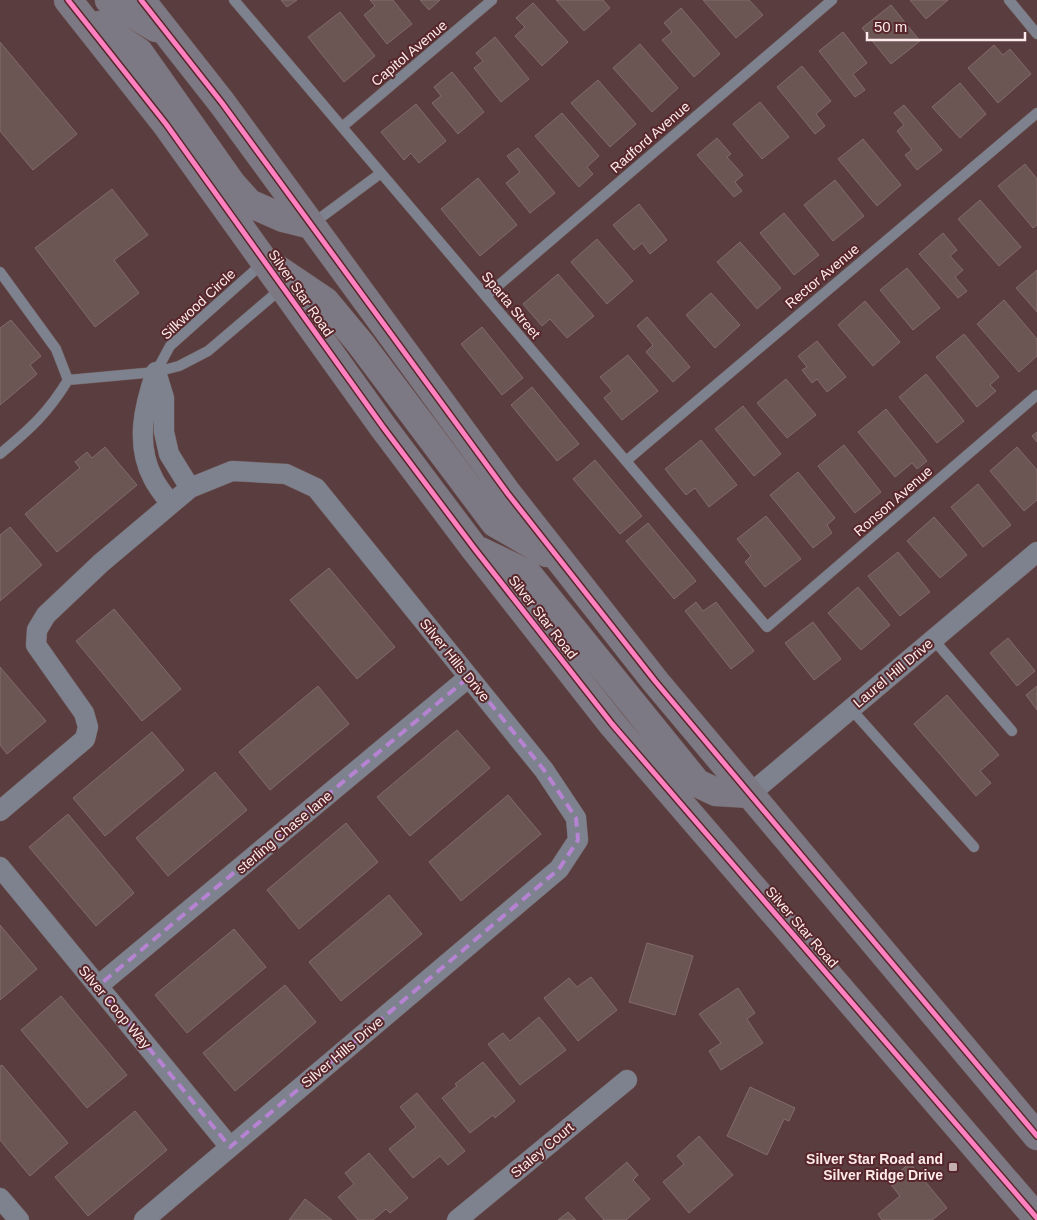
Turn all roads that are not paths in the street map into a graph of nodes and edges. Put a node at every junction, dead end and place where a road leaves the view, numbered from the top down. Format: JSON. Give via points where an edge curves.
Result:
{"nodes":[{"id":1,"x":109,"y":0,"type":"edge"},
{"id":2,"x":141,"y":0,"type":"edge"},
{"id":3,"x":234,"y":0,"type":"edge"},
{"id":4,"x":492,"y":0,"type":"edge"},
{"id":5,"x":832,"y":0,"type":"edge"},
{"id":6,"x":1009,"y":0,"type":"edge"},
{"id":7,"x":72,"y":4,"type":"edge"},
{"id":8,"x":1037,"y":34,"type":"edge"},
{"id":9,"x":170,"y":37,"type":"junction"},
{"id":10,"x":1037,"y":113,"type":"edge"},
{"id":11,"x":342,"y":127,"type":"junction"},
{"id":12,"x":381,"y":173,"type":"junction"},
{"id":13,"x":310,"y":226,"type":"junction"},
{"id":14,"x":265,"y":261,"type":"junction"},
{"id":15,"x":0,"y":272,"type":"edge"},
{"id":16,"x":283,"y":287,"type":"junction"},
{"id":17,"x":486,"y":296,"type":"junction"},
{"id":18,"x":156,"y":372,"type":"junction"},
{"id":19,"x":68,"y":380,"type":"junction"},
{"id":20,"x":1037,"y":395,"type":"edge"},
{"id":21,"x":0,"y":454,"type":"edge"},
{"id":22,"x":626,"y":461,"type":"junction"},
{"id":23,"x":190,"y":488,"type":"junction"},
{"id":24,"x":171,"y":504,"type":"junction"},
{"id":25,"x":474,"y":548,"type":"junction"},
{"id":26,"x":1037,"y":552,"type":"edge"},
{"id":27,"x":561,"y":562,"type":"junction"},
{"id":28,"x":767,"y":628,"type":"joint"},
{"id":29,"x":933,"y":639,"type":"junction"},
{"id":30,"x":469,"y":677,"type":"junction"},
{"id":31,"x":851,"y":709,"type":"junction"},
{"id":32,"x":1012,"y":731,"type":"dead end"},
{"id":33,"x":750,"y":794,"type":"junction"},
{"id":34,"x":0,"y":812,"type":"edge"},
{"id":35,"x":974,"y":847,"type":"dead end"},
{"id":36,"x":0,"y":868,"type":"edge"},
{"id":37,"x":98,"y":986,"type":"junction"},
{"id":38,"x":627,"y":1080,"type":"dead end"},
{"id":39,"x":1037,"y":1136,"type":"edge"},
{"id":40,"x":230,"y":1147,"type":"junction"},
{"id":41,"x":0,"y":1198,"type":"edge"},
{"id":42,"x":1032,"y":1215,"type":"edge"},
{"id":43,"x":19,"y":1220,"type":"edge"},
{"id":44,"x":144,"y":1220,"type":"edge"},
{"id":45,"x":457,"y":1220,"type":"edge"}],
"edges":[{"from":1,"to":9,"type":"main road"},
{"from":2,"to":9,"type":"main road"},
{"from":3,"to":11,"type":"lane","name":"Sparta Street"},
{"from":4,"to":11,"type":"lane","name":"Capitol Avenue"},
{"from":5,"to":17,"type":"lane","name":"Radford Avenue"},
{"from":6,"to":8,"type":"lane"},
{"from":7,"to":13,"type":"main road","via":[[139,52],[232,184],[250,202],[283,218]]},
{"from":7,"to":14,"type":"main road","name":"Silver Star Road","via":[[166,124]]},
{"from":9,"to":13,"type":"main road"},
{"from":10,"to":22,"type":"lane","name":"Rector Avenue"},
{"from":11,"to":12,"type":"lane","name":"Sparta Street"},
{"from":12,"to":13,"type":"lane"},
{"from":12,"to":17,"type":"lane","name":"Sparta Street"},
{"from":13,"to":27,"type":"main road"},
{"from":14,"to":16,"type":"main road","name":"Silver Star Road"},
{"from":14,"to":18,"type":"lane","name":"Silkwood Circle","via":[[170,346]]},
{"from":14,"to":27,"type":"main road","via":[[326,301],[495,523]]},
{"from":15,"to":19,"type":"lane","via":[[56,349]]},
{"from":16,"to":18,"type":"lane","via":[[208,352],[179,366]]},
{"from":16,"to":25,"type":"main road","name":"Silver Star Road"},
{"from":17,"to":22,"type":"lane","name":"Sparta Street"},
{"from":18,"to":19,"type":"lane"},
{"from":18,"to":23,"type":"street","via":[[164,398],[164,432],[169,454]]},
{"from":18,"to":24,"type":"street","via":[[147,398],[143,446],[152,478]]},
{"from":19,"to":21,"type":"lane","via":[[34,426]]},
{"from":20,"to":28,"type":"lane","name":"Ronson Avenue"},
{"from":22,"to":28,"type":"lane","name":"Sparta Street"},
{"from":23,"to":24,"type":"street","name":"Silver Hills Drive"},
{"from":23,"to":30,"type":"street","name":"Silver Hills Drive","via":[[232,471],[286,474],[316,488]]},
{"from":24,"to":34,"type":"street","name":"Silver Hills Drive","via":[[101,563],[46,615],[36,630],[36,645],[75,698],[88,726],[85,739]]},
{"from":25,"to":33,"type":"main road","via":[[528,574],[697,783],[716,792]]},
{"from":25,"to":42,"type":"main road","name":"Silver Star Road","via":[[612,724]]},
{"from":26,"to":29,"type":"street","name":"Laurel Hill Drive"},
{"from":27,"to":33,"type":"main road"},
{"from":29,"to":31,"type":"street","name":"Laurel Hill Drive"},
{"from":29,"to":32,"type":"lane"},
{"from":30,"to":37,"type":"street","name":"sterling Chase lane"},
{"from":30,"to":40,"type":"street","name":"Silver Hills Drive","via":[[544,770],[576,818],[578,840],[559,869]]},
{"from":31,"to":33,"type":"street","name":"Laurel Hill Drive"},
{"from":31,"to":35,"type":"lane"},
{"from":33,"to":39,"type":"main road"},
{"from":36,"to":37,"type":"street","name":"Silver Coop Way"},
{"from":37,"to":40,"type":"street","name":"Silver Coop Way"},
{"from":38,"to":45,"type":"street","name":"Staley Court"},
{"from":40,"to":44,"type":"street","name":"Silver Hills Drive"},
{"from":41,"to":43,"type":"street"}]}
